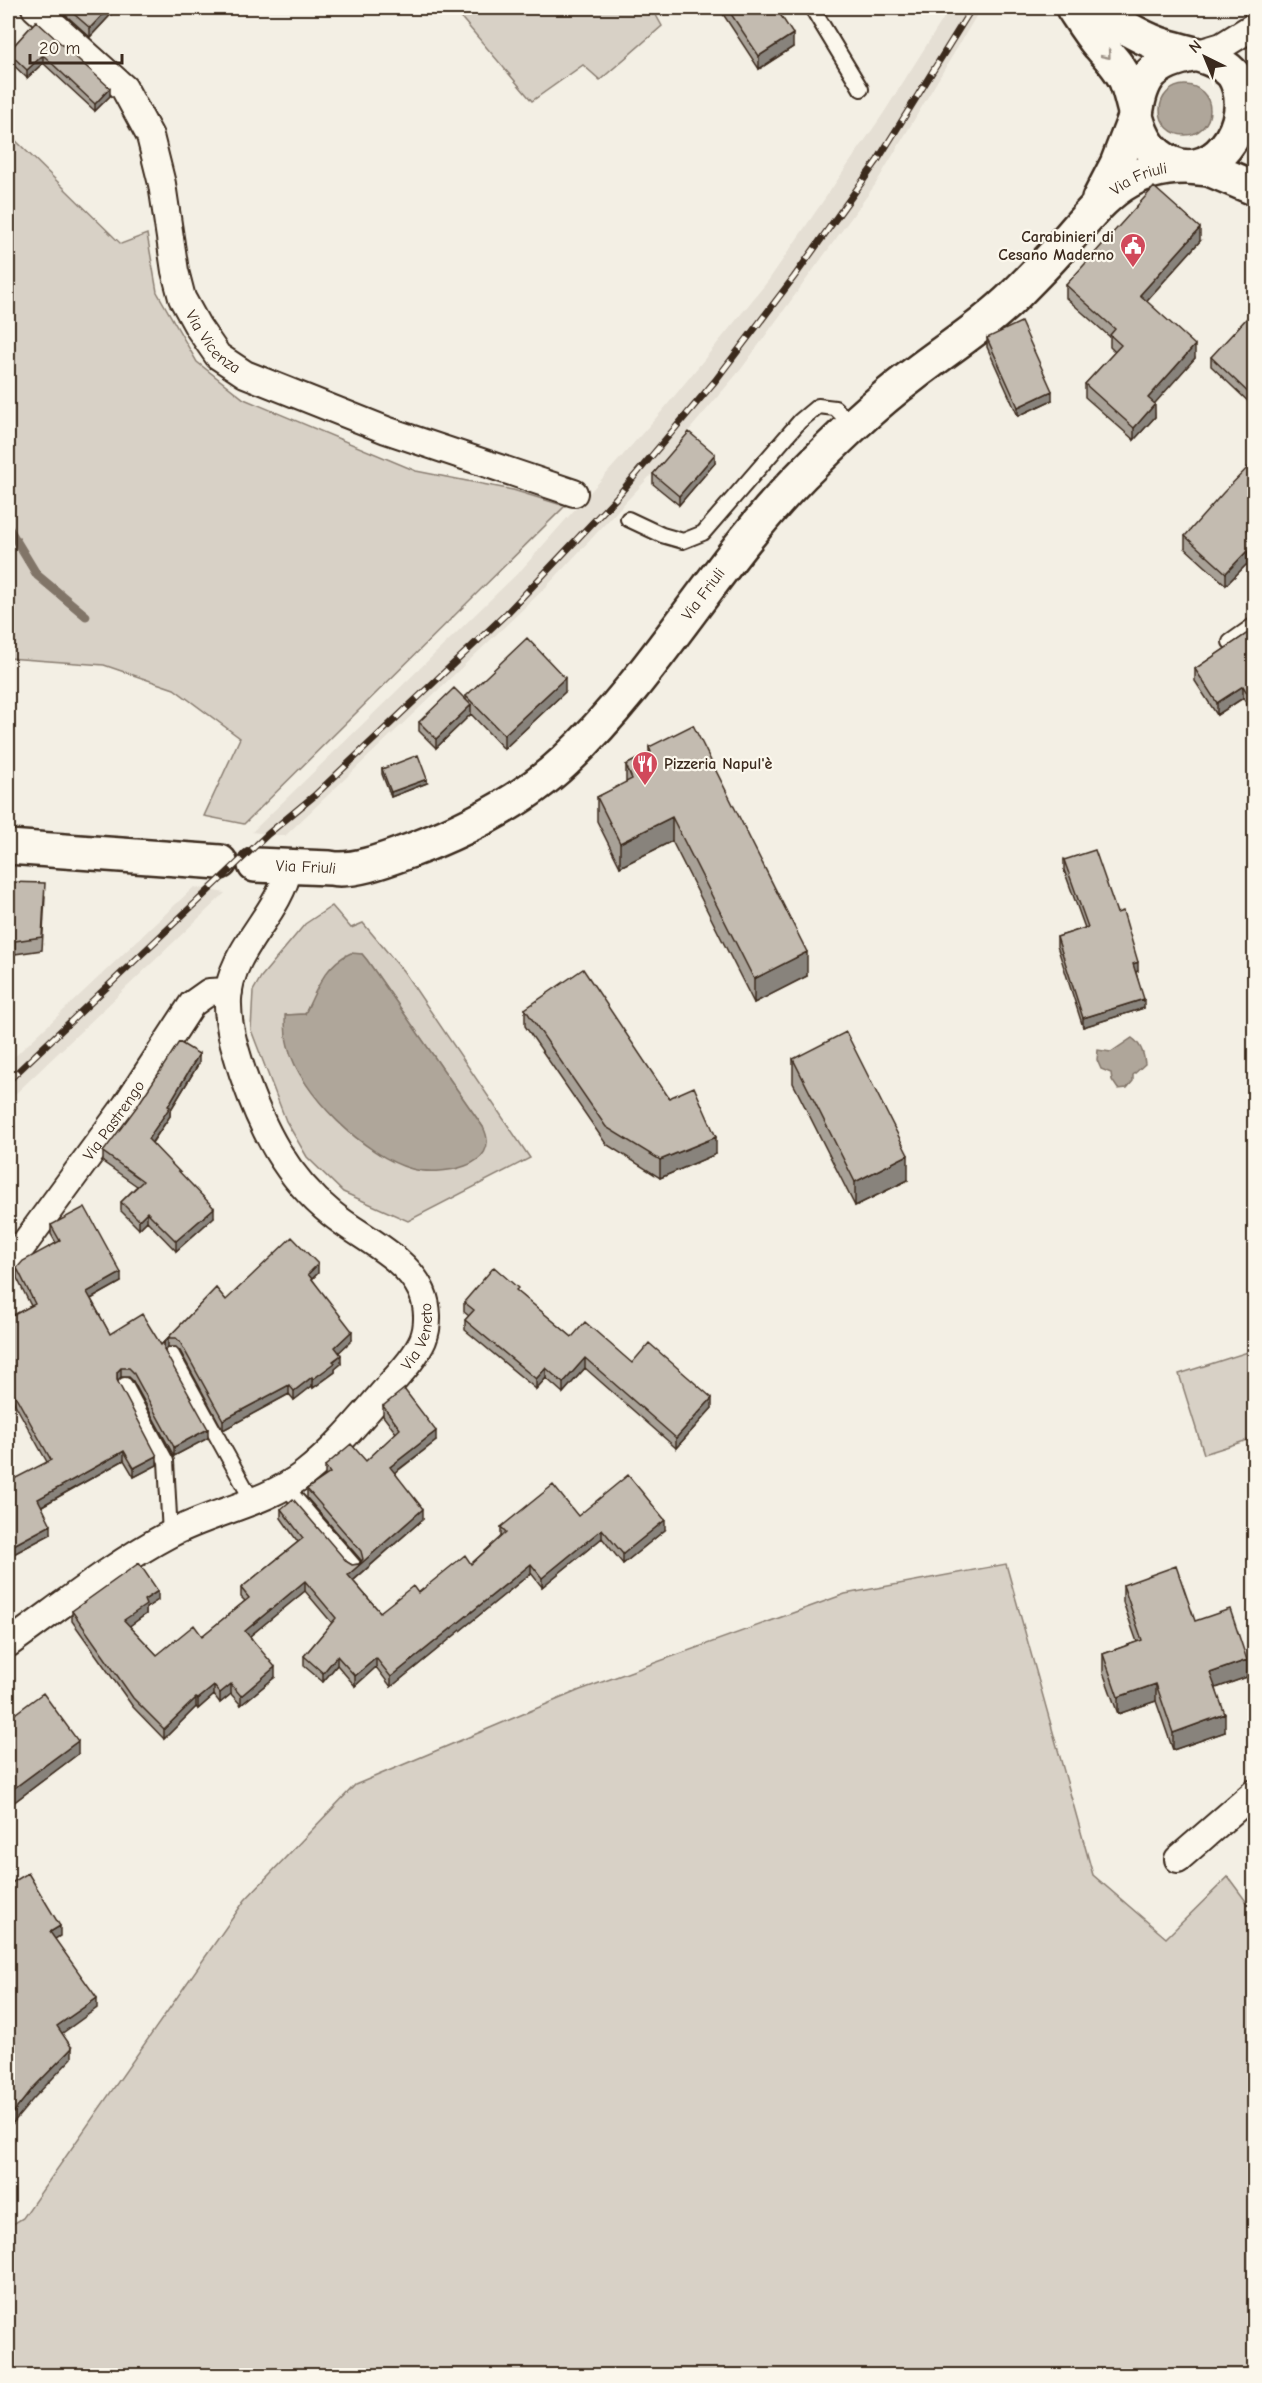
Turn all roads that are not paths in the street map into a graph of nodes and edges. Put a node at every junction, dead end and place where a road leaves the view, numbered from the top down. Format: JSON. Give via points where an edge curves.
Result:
{"nodes":[{"id":1,"x":34,"y":8,"type":"edge"},
{"id":2,"x":812,"y":8,"type":"edge"},
{"id":3,"x":1073,"y":8,"type":"edge"},
{"id":4,"x":1096,"y":8,"type":"edge"},
{"id":5,"x":1254,"y":26,"type":"edge"},
{"id":6,"x":1192,"y":55,"type":"junction"},
{"id":7,"x":861,"y":89,"type":"dead end"},
{"id":8,"x":1251,"y":96,"type":"edge"},
{"id":9,"x":1136,"y":115,"type":"junction"},
{"id":10,"x":1254,"y":152,"type":"edge"},
{"id":11,"x":1190,"y":167,"type":"junction"},
{"id":12,"x":1254,"y":188,"type":"edge"},
{"id":13,"x":1096,"y":206,"type":"junction"},
{"id":14,"x":852,"y":425,"type":"junction"},
{"id":15,"x":574,"y":493,"type":"dead end"},
{"id":16,"x":628,"y":519,"type":"dead end"},
{"id":17,"x":1254,"y":625,"type":"edge"},
{"id":18,"x":1230,"y":642,"type":"edge"},
{"id":19,"x":8,"y":847,"type":"edge"},
{"id":20,"x":220,"y":862,"type":"dead end"},
{"id":21,"x":255,"y":865,"type":"dead end"},
{"id":22,"x":289,"y":867,"type":"junction"},
{"id":23,"x":228,"y":991,"type":"junction"},
{"id":24,"x":8,"y":1266,"type":"edge"},
{"id":25,"x":172,"y":1355,"type":"edge"},
{"id":26,"x":125,"y":1385,"type":"edge"},
{"id":27,"x":285,"y":1486,"type":"junction"},
{"id":28,"x":253,"y":1502,"type":"junction"},
{"id":29,"x":170,"y":1534,"type":"junction"},
{"id":30,"x":354,"y":1566,"type":"edge"},
{"id":31,"x":8,"y":1644,"type":"edge"},
{"id":32,"x":1254,"y":1793,"type":"edge"},
{"id":33,"x":1178,"y":1859,"type":"dead end"}],
"edges":[{"from":1,"to":15,"type":"street","name":"Via Vicenza","via":[[124,88],[150,136],[182,298],[218,356],[245,374],[386,430]]},
{"from":2,"to":7,"type":"lane"},
{"from":3,"to":9,"type":"street","one_way":true,"via":[[1118,67]]},
{"from":4,"to":6,"type":"street","via":[[1145,38]]},
{"from":5,"to":6,"type":"street","via":[[1222,46]]},
{"from":6,"to":8,"type":"street","via":[[1224,65]]},
{"from":6,"to":9,"type":"street","via":[[1170,60],[1151,73],[1139,93]]},
{"from":8,"to":10,"type":"street","via":[[1250,143]]},
{"from":8,"to":11,"type":"street","via":[[1238,142],[1224,156]]},
{"from":9,"to":11,"type":"street","via":[[1140,131],[1159,156]]},
{"from":9,"to":13,"type":"street","name":"Via Friuli"},
{"from":11,"to":12,"type":"street","via":[[1209,169]]},
{"from":11,"to":13,"type":"street","name":"Via Friuli","via":[[1169,166],[1143,175],[1113,191]]},
{"from":13,"to":14,"type":"street","name":"Via Friuli","via":[[1015,296]]},
{"from":14,"to":16,"type":"lane","via":[[835,408],[818,406],[800,421],[704,532],[683,541]]},
{"from":14,"to":22,"type":"street","name":"Via Friuli","via":[[798,479],[597,727],[564,762],[527,792],[445,837],[395,856],[342,871]]},
{"from":17,"to":18,"type":"lane"},
{"from":19,"to":20,"type":"street"},
{"from":21,"to":22,"type":"street","name":"Via Friuli"},
{"from":22,"to":23,"type":"street","name":"Via Veneto","via":[[280,894],[236,966]]},
{"from":23,"to":24,"type":"street","name":"Via Pastrengo","via":[[209,992],[192,1004],[126,1105]]},
{"from":23,"to":27,"type":"street","name":"Via Veneto","via":[[229,1024],[236,1051],[263,1127],[279,1156],[320,1204],[408,1272],[422,1292],[427,1308],[425,1333],[410,1362],[335,1446]]},
{"from":25,"to":28,"type":"lane"},
{"from":26,"to":29,"type":"lane","via":[[166,1461]]},
{"from":27,"to":28,"type":"street","name":"Via Veneto"},
{"from":27,"to":30,"type":"lane"},
{"from":28,"to":29,"type":"street","name":"Via Veneto"},
{"from":29,"to":31,"type":"street","name":"Via Veneto"},
{"from":32,"to":33,"type":"street"}]}
